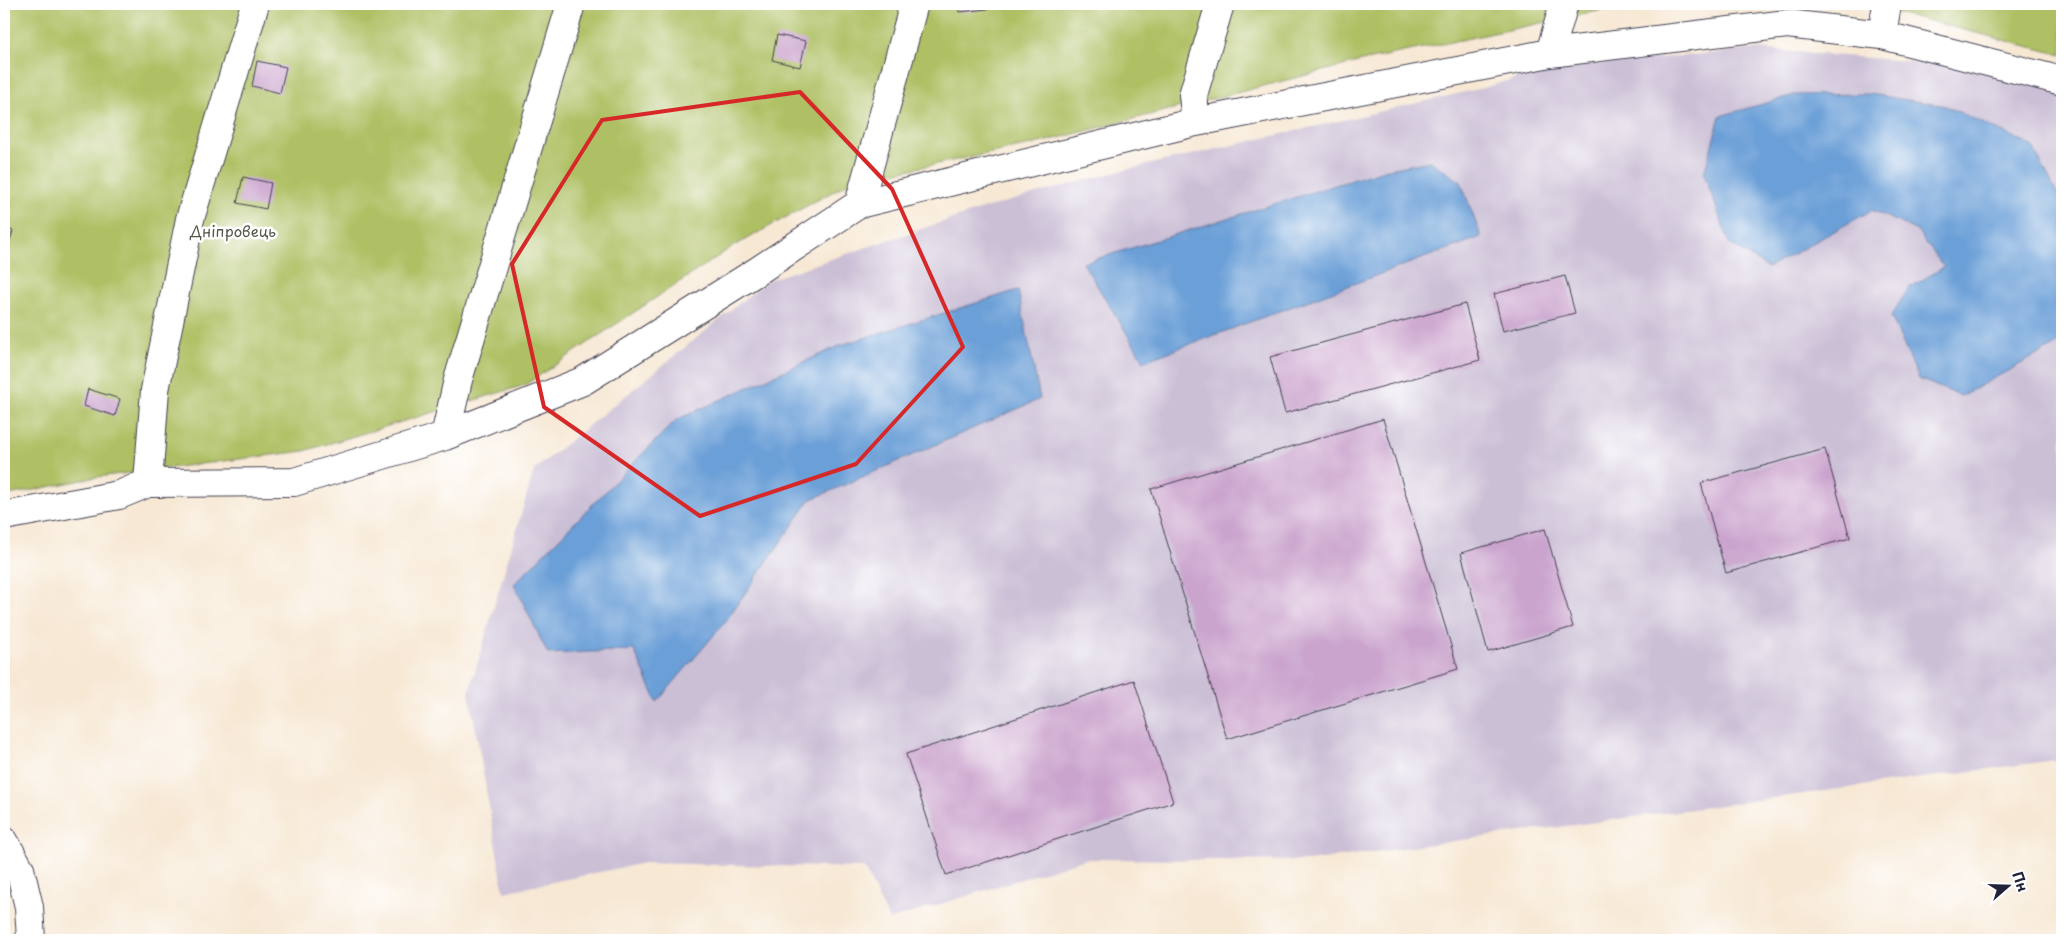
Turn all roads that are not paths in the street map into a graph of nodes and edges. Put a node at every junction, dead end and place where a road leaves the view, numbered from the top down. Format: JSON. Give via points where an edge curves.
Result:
{"nodes":[{"id":1,"x":256,"y":4,"type":"edge"},
{"id":2,"x":570,"y":4,"type":"edge"},
{"id":3,"x":914,"y":4,"type":"edge"},
{"id":4,"x":1220,"y":4,"type":"edge"},
{"id":5,"x":1564,"y":4,"type":"edge"},
{"id":6,"x":1887,"y":4,"type":"edge"},
{"id":7,"x":1882,"y":35,"type":"junction"},
{"id":8,"x":1550,"y":53,"type":"junction"},
{"id":9,"x":2062,"y":81,"type":"edge"},
{"id":10,"x":1196,"y":122,"type":"junction"},
{"id":11,"x":859,"y":204,"type":"junction"},
{"id":12,"x":445,"y":436,"type":"junction"},
{"id":13,"x":148,"y":484,"type":"junction"},
{"id":14,"x":4,"y":516,"type":"edge"},
{"id":15,"x":4,"y":840,"type":"edge"},
{"id":16,"x":31,"y":940,"type":"edge"}],
"edges":[{"from":1,"to":13,"type":"street","via":[[190,219],[154,390]]},
{"from":2,"to":12,"type":"street","via":[[458,380]]},
{"from":3,"to":11,"type":"street"},
{"from":4,"to":10,"type":"street","via":[[1193,95]]},
{"from":5,"to":8,"type":"street"},
{"from":6,"to":7,"type":"street"},
{"from":7,"to":8,"type":"street","via":[[1787,24]]},
{"from":7,"to":9,"type":"street"},
{"from":8,"to":10,"type":"street"},
{"from":10,"to":11,"type":"street"},
{"from":11,"to":12,"type":"street","via":[[583,381]]},
{"from":12,"to":13,"type":"street","via":[[294,482]]},
{"from":13,"to":14,"type":"street","via":[[119,495]]},
{"from":15,"to":16,"type":"street","via":[[20,869],[29,907]]}]}
